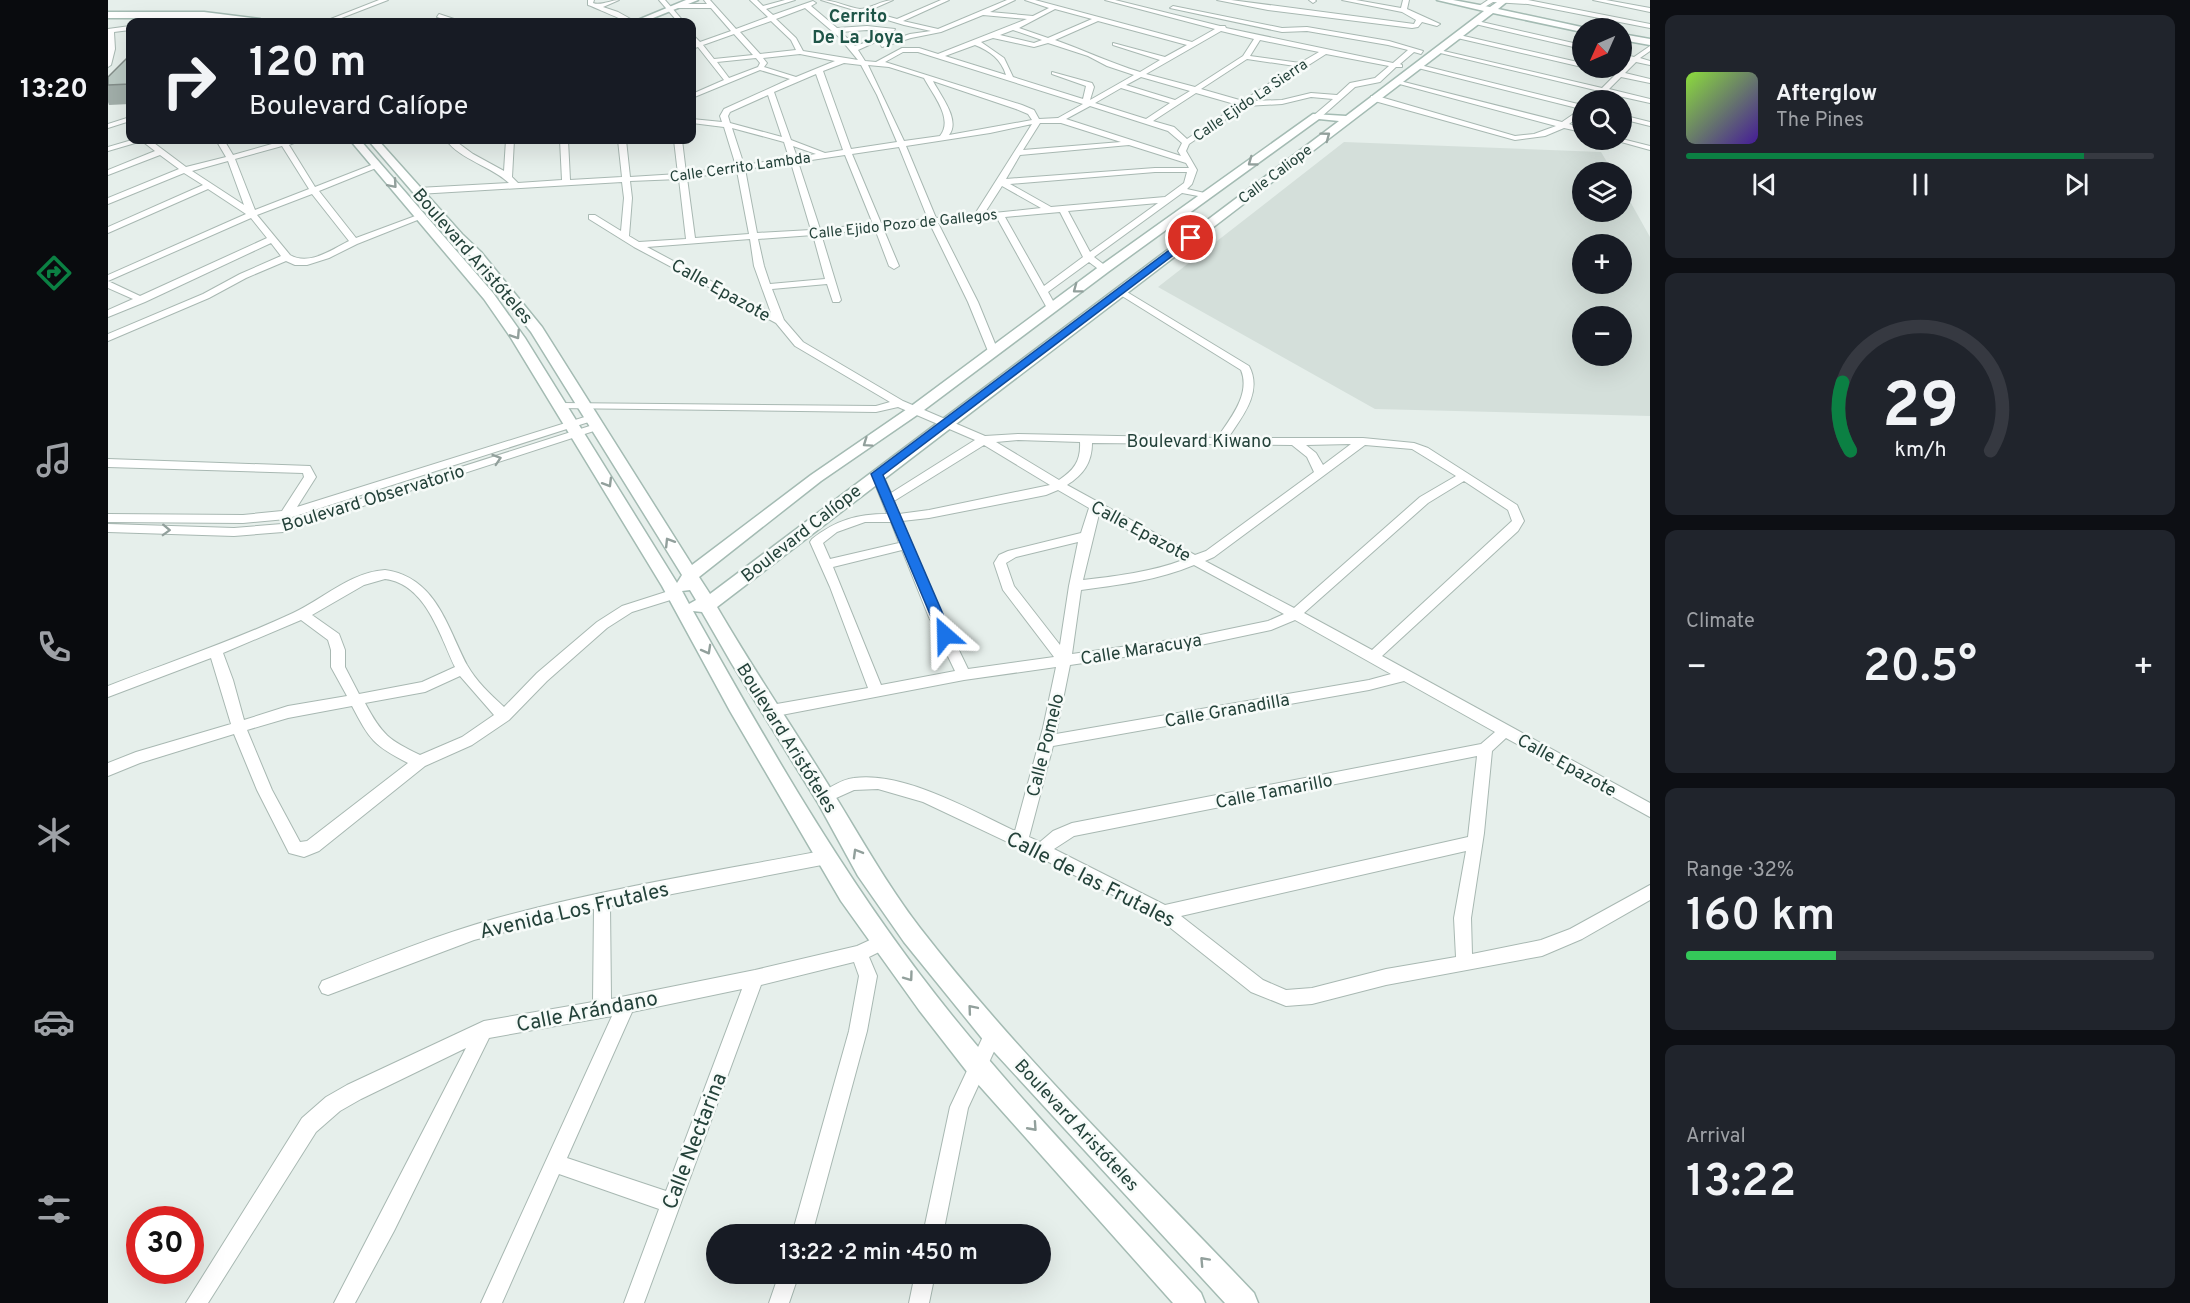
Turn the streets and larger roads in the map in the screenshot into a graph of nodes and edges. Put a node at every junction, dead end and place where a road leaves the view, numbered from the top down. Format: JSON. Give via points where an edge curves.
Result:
{"nodes":[{"id":1,"x":384,"y":0,"type":"edge"},
{"id":2,"x":591,"y":0,"type":"edge"},
{"id":3,"x":616,"y":0,"type":"edge"},
{"id":4,"x":662,"y":0,"type":"edge"},
{"id":5,"x":694,"y":0,"type":"edge"},
{"id":6,"x":707,"y":0,"type":"edge"},
{"id":7,"x":753,"y":0,"type":"edge"},
{"id":8,"x":792,"y":0,"type":"edge"},
{"id":9,"x":823,"y":0,"type":"edge"},
{"id":10,"x":886,"y":0,"type":"edge"},
{"id":11,"x":946,"y":0,"type":"edge"},
{"id":12,"x":1012,"y":0,"type":"edge"},
{"id":13,"x":1028,"y":0,"type":"edge"},
{"id":14,"x":1108,"y":0,"type":"edge"},
{"id":15,"x":1130,"y":0,"type":"edge"},
{"id":16,"x":1220,"y":0,"type":"edge"},
{"id":17,"x":1346,"y":0,"type":"edge"},
{"id":18,"x":1364,"y":0,"type":"edge"},
{"id":19,"x":1406,"y":0,"type":"edge"},
{"id":20,"x":1441,"y":0,"type":"edge"},
{"id":21,"x":1504,"y":0,"type":"edge"},
{"id":22,"x":1596,"y":0,"type":"edge"},
{"id":23,"x":1371,"y":5,"type":"junction"},
{"id":24,"x":712,"y":6,"type":"junction"},
{"id":25,"x":807,"y":6,"type":"junction"},
{"id":26,"x":1210,"y":6,"type":"dead end"},
{"id":27,"x":596,"y":7,"type":"junction"},
{"id":28,"x":1055,"y":7,"type":"junction"},
{"id":29,"x":674,"y":8,"type":"junction"},
{"id":30,"x":762,"y":8,"type":"junction"},
{"id":31,"x":1486,"y":8,"type":"junction"},
{"id":32,"x":864,"y":10,"type":"junction"},
{"id":33,"x":1404,"y":10,"type":"junction"},
{"id":34,"x":1650,"y":10,"type":"edge"},
{"id":35,"x":981,"y":12,"type":"junction"},
{"id":36,"x":1205,"y":13,"type":"junction"},
{"id":37,"x":1339,"y":14,"type":"junction"},
{"id":38,"x":1324,"y":15,"type":"junction"},
{"id":39,"x":439,"y":16,"type":"dead end"},
{"id":40,"x":108,"y":17,"type":"edge"},
{"id":41,"x":126,"y":18,"type":"edge"},
{"id":42,"x":228,"y":18,"type":"edge"},
{"id":43,"x":337,"y":18,"type":"edge"},
{"id":44,"x":445,"y":18,"type":"edge"},
{"id":45,"x":627,"y":18,"type":"edge"},
{"id":46,"x":646,"y":18,"type":"edge"},
{"id":47,"x":679,"y":18,"type":"edge"},
{"id":48,"x":773,"y":18,"type":"junction"},
{"id":49,"x":1033,"y":18,"type":"junction"},
{"id":50,"x":1099,"y":18,"type":"junction"},
{"id":51,"x":1235,"y":19,"type":"junction"},
{"id":52,"x":1420,"y":19,"type":"junction"},
{"id":53,"x":898,"y":21,"type":"junction"},
{"id":54,"x":1473,"y":22,"type":"junction"},
{"id":55,"x":1394,"y":23,"type":"junction"},
{"id":56,"x":906,"y":24,"type":"junction"},
{"id":57,"x":1437,"y":24,"type":"dead end"},
{"id":58,"x":1650,"y":24,"type":"edge"},
{"id":59,"x":1134,"y":27,"type":"junction"},
{"id":60,"x":1274,"y":27,"type":"junction"},
{"id":61,"x":1572,"y":27,"type":"edge"},
{"id":62,"x":1013,"y":28,"type":"junction"},
{"id":63,"x":1221,"y":28,"type":"junction"},
{"id":64,"x":126,"y":29,"type":"edge"},
{"id":65,"x":834,"y":30,"type":"junction"},
{"id":66,"x":893,"y":30,"type":"junction"},
{"id":67,"x":1282,"y":30,"type":"junction"},
{"id":68,"x":110,"y":31,"type":"edge"},
{"id":69,"x":735,"y":31,"type":"junction"},
{"id":70,"x":939,"y":31,"type":"junction"},
{"id":71,"x":1405,"y":32,"type":"dead end"},
{"id":72,"x":994,"y":36,"type":"junction"},
{"id":73,"x":1455,"y":36,"type":"junction"},
{"id":74,"x":1258,"y":38,"type":"junction"},
{"id":75,"x":1397,"y":38,"type":"dead end"},
{"id":76,"x":1632,"y":39,"type":"edge"},
{"id":77,"x":1049,"y":40,"type":"junction"},
{"id":78,"x":881,"y":42,"type":"junction"},
{"id":79,"x":975,"y":42,"type":"junction"},
{"id":80,"x":1280,"y":42,"type":"junction"},
{"id":81,"x":1650,"y":42,"type":"edge"},
{"id":82,"x":1389,"y":43,"type":"junction"},
{"id":83,"x":1191,"y":44,"type":"junction"},
{"id":84,"x":1572,"y":45,"type":"edge"},
{"id":85,"x":696,"y":46,"type":"edge"},
{"id":86,"x":696,"y":47,"type":"edge"},
{"id":87,"x":1650,"y":48,"type":"edge"},
{"id":88,"x":853,"y":49,"type":"junction"},
{"id":89,"x":1412,"y":50,"type":"junction"},
{"id":90,"x":1326,"y":51,"type":"junction"},
{"id":91,"x":1435,"y":51,"type":"junction"},
{"id":92,"x":800,"y":52,"type":"junction"},
{"id":93,"x":1420,"y":52,"type":"dead end"},
{"id":94,"x":890,"y":55,"type":"junction"},
{"id":95,"x":757,"y":56,"type":"junction"},
{"id":96,"x":939,"y":56,"type":"junction"},
{"id":97,"x":1246,"y":57,"type":"junction"},
{"id":98,"x":1462,"y":58,"type":"junction"},
{"id":99,"x":1632,"y":58,"type":"edge"},
{"id":100,"x":1164,"y":59,"type":"junction"},
{"id":101,"x":1635,"y":59,"type":"junction"},
{"id":102,"x":711,"y":61,"type":"junction"},
{"id":103,"x":843,"y":62,"type":"junction"},
{"id":104,"x":1454,"y":62,"type":"dead end"},
{"id":105,"x":1632,"y":62,"type":"edge"},
{"id":106,"x":862,"y":63,"type":"junction"},
{"id":107,"x":1572,"y":63,"type":"edge"},
{"id":108,"x":1650,"y":63,"type":"edge"},
{"id":109,"x":877,"y":64,"type":"junction"},
{"id":110,"x":108,"y":65,"type":"edge"},
{"id":111,"x":762,"y":65,"type":"junction"},
{"id":112,"x":1301,"y":65,"type":"junction"},
{"id":113,"x":1493,"y":65,"type":"junction"},
{"id":114,"x":1397,"y":66,"type":"junction"},
{"id":115,"x":1416,"y":66,"type":"junction"},
{"id":116,"x":1446,"y":66,"type":"dead end"},
{"id":117,"x":819,"y":71,"type":"junction"},
{"id":118,"x":1437,"y":71,"type":"junction"},
{"id":119,"x":1054,"y":73,"type":"dead end"},
{"id":120,"x":1139,"y":74,"type":"junction"},
{"id":121,"x":927,"y":77,"type":"junction"},
{"id":122,"x":1632,"y":77,"type":"edge"},
{"id":123,"x":1010,"y":78,"type":"junction"},
{"id":124,"x":1617,"y":78,"type":"edge"},
{"id":125,"x":796,"y":79,"type":"junction"},
{"id":126,"x":1475,"y":80,"type":"junction"},
{"id":127,"x":728,"y":81,"type":"junction"},
{"id":128,"x":1650,"y":81,"type":"edge"},
{"id":129,"x":1396,"y":82,"type":"junction"},
{"id":130,"x":1120,"y":86,"type":"junction"},
{"id":131,"x":1416,"y":87,"type":"junction"},
{"id":132,"x":1269,"y":88,"type":"junction"},
{"id":133,"x":1197,"y":89,"type":"junction"},
{"id":134,"x":770,"y":90,"type":"junction"},
{"id":135,"x":1605,"y":90,"type":"joint"},
{"id":136,"x":696,"y":94,"type":"edge"},
{"id":137,"x":1302,"y":96,"type":"junction"},
{"id":138,"x":1340,"y":97,"type":"junction"},
{"id":139,"x":1632,"y":97,"type":"edge"},
{"id":140,"x":1374,"y":98,"type":"junction"},
{"id":141,"x":1401,"y":99,"type":"junction"},
{"id":142,"x":1650,"y":101,"type":"edge"},
{"id":143,"x":1089,"y":102,"type":"junction"},
{"id":144,"x":1176,"y":103,"type":"junction"},
{"id":145,"x":1244,"y":104,"type":"junction"},
{"id":146,"x":1572,"y":106,"type":"edge"},
{"id":147,"x":126,"y":116,"type":"edge"},
{"id":148,"x":1317,"y":116,"type":"junction"},
{"id":149,"x":1348,"y":119,"type":"junction"},
{"id":150,"x":1060,"y":120,"type":"junction"},
{"id":151,"x":1572,"y":120,"type":"edge"},
{"id":152,"x":1632,"y":120,"type":"edge"},
{"id":153,"x":696,"y":121,"type":"edge"},
{"id":154,"x":1148,"y":121,"type":"junction"},
{"id":155,"x":725,"y":123,"type":"junction"},
{"id":156,"x":1650,"y":124,"type":"edge"},
{"id":157,"x":108,"y":126,"type":"edge"},
{"id":158,"x":1036,"y":126,"type":"junction"},
{"id":159,"x":1566,"y":126,"type":"junction"},
{"id":160,"x":1572,"y":128,"type":"edge"},
{"id":161,"x":942,"y":136,"type":"junction"},
{"id":162,"x":789,"y":141,"type":"junction"},
{"id":163,"x":900,"y":143,"type":"junction"},
{"id":164,"x":1186,"y":143,"type":"junction"},
{"id":165,"x":126,"y":144,"type":"edge"},
{"id":166,"x":151,"y":144,"type":"edge"},
{"id":167,"x":222,"y":144,"type":"edge"},
{"id":168,"x":274,"y":144,"type":"edge"},
{"id":169,"x":285,"y":144,"type":"edge"},
{"id":170,"x":358,"y":144,"type":"edge"},
{"id":171,"x":376,"y":144,"type":"edge"},
{"id":172,"x":455,"y":144,"type":"edge"},
{"id":173,"x":510,"y":144,"type":"edge"},
{"id":174,"x":564,"y":144,"type":"edge"},
{"id":175,"x":622,"y":144,"type":"edge"},
{"id":176,"x":679,"y":144,"type":"edge"},
{"id":177,"x":1134,"y":144,"type":"junction"},
{"id":178,"x":1632,"y":144,"type":"edge"},
{"id":179,"x":1650,"y":148,"type":"edge"},
{"id":180,"x":108,"y":149,"type":"edge"},
{"id":181,"x":847,"y":150,"type":"junction"},
{"id":182,"x":160,"y":152,"type":"junction"},
{"id":183,"x":1018,"y":153,"type":"junction"},
{"id":184,"x":824,"y":155,"type":"junction"},
{"id":185,"x":231,"y":158,"type":"junction"},
{"id":186,"x":796,"y":160,"type":"junction"},
{"id":187,"x":1189,"y":161,"type":"junction"},
{"id":188,"x":392,"y":162,"type":"junction"},
{"id":189,"x":377,"y":166,"type":"junction"},
{"id":190,"x":741,"y":168,"type":"junction"},
{"id":191,"x":184,"y":170,"type":"junction"},
{"id":192,"x":1193,"y":170,"type":"junction"},
{"id":193,"x":108,"y":173,"type":"edge"},
{"id":194,"x":508,"y":176,"type":"junction"},
{"id":195,"x":684,"y":176,"type":"junction"},
{"id":196,"x":624,"y":179,"type":"junction"},
{"id":197,"x":566,"y":182,"type":"junction"},
{"id":198,"x":1001,"y":182,"type":"junction"},
{"id":199,"x":515,"y":185,"type":"junction"},
{"id":200,"x":208,"y":186,"type":"junction"},
{"id":201,"x":312,"y":189,"type":"junction"},
{"id":202,"x":1181,"y":190,"type":"junction"},
{"id":203,"x":418,"y":191,"type":"junction"},
{"id":204,"x":1206,"y":196,"type":"junction"},
{"id":205,"x":1168,"y":199,"type":"junction"},
{"id":206,"x":108,"y":201,"type":"edge"},
{"id":207,"x":1063,"y":209,"type":"junction"},
{"id":208,"x":1050,"y":210,"type":"junction"},
{"id":209,"x":252,"y":214,"type":"junction"},
{"id":210,"x":999,"y":214,"type":"junction"},
{"id":211,"x":978,"y":216,"type":"junction"},
{"id":212,"x":421,"y":217,"type":"junction"},
{"id":213,"x":592,"y":218,"type":"dead end"},
{"id":214,"x":933,"y":221,"type":"junction"},
{"id":215,"x":877,"y":227,"type":"junction"},
{"id":216,"x":108,"y":230,"type":"edge"},
{"id":217,"x":814,"y":232,"type":"junction"},
{"id":218,"x":625,"y":237,"type":"junction"},
{"id":219,"x":753,"y":238,"type":"junction"},
{"id":220,"x":273,"y":239,"type":"junction"},
{"id":221,"x":691,"y":241,"type":"junction"},
{"id":222,"x":354,"y":242,"type":"junction"},
{"id":223,"x":637,"y":245,"type":"junction"},
{"id":224,"x":287,"y":257,"type":"junction"},
{"id":225,"x":1088,"y":257,"type":"junction"},
{"id":226,"x":894,"y":266,"type":"dead end"},
{"id":227,"x":1104,"y":269,"type":"junction"},
{"id":228,"x":108,"y":278,"type":"edge"},
{"id":229,"x":829,"y":281,"type":"junction"},
{"id":230,"x":108,"y":284,"type":"edge"},
{"id":231,"x":766,"y":287,"type":"junction"},
{"id":232,"x":1119,"y":291,"type":"junction"},
{"id":233,"x":1042,"y":292,"type":"junction"},
{"id":234,"x":142,"y":300,"type":"junction"},
{"id":235,"x":836,"y":300,"type":"dead end"},
{"id":236,"x":1052,"y":308,"type":"junction"},
{"id":237,"x":108,"y":314,"type":"edge"},
{"id":238,"x":779,"y":321,"type":"junction"},
{"id":239,"x":108,"y":338,"type":"edge"},
{"id":240,"x":993,"y":351,"type":"junction"},
{"id":241,"x":899,"y":403,"type":"junction"},
{"id":242,"x":583,"y":405,"type":"junction"},
{"id":243,"x":561,"y":406,"type":"junction"},
{"id":244,"x":915,"y":410,"type":"junction"},
{"id":245,"x":945,"y":424,"type":"junction"},
{"id":246,"x":584,"y":425,"type":"junction"},
{"id":247,"x":1018,"y":437,"type":"junction"},
{"id":248,"x":984,"y":440,"type":"junction"},
{"id":249,"x":1086,"y":441,"type":"junction"},
{"id":250,"x":1221,"y":441,"type":"junction"},
{"id":251,"x":1363,"y":441,"type":"junction"},
{"id":252,"x":1295,"y":442,"type":"junction"},
{"id":253,"x":1008,"y":455,"type":"junction"},
{"id":254,"x":108,"y":463,"type":"edge"},
{"id":255,"x":1320,"y":472,"type":"junction"},
{"id":256,"x":877,"y":474,"type":"junction"},
{"id":257,"x":1462,"y":477,"type":"junction"},
{"id":258,"x":1058,"y":486,"type":"junction"},
{"id":259,"x":888,"y":500,"type":"junction"},
{"id":260,"x":1095,"y":507,"type":"junction"},
{"id":261,"x":286,"y":515,"type":"junction"},
{"id":262,"x":108,"y":518,"type":"edge"},
{"id":263,"x":894,"y":518,"type":"junction"},
{"id":264,"x":243,"y":519,"type":"junction"},
{"id":265,"x":108,"y":528,"type":"edge"},
{"id":266,"x":234,"y":532,"type":"junction"},
{"id":267,"x":1084,"y":536,"type":"junction"},
{"id":268,"x":813,"y":540,"type":"junction"},
{"id":269,"x":906,"y":545,"type":"junction"},
{"id":270,"x":1196,"y":560,"type":"junction"},
{"id":271,"x":825,"y":565,"type":"junction"},
{"id":272,"x":690,"y":575,"type":"junction"},
{"id":273,"x":1075,"y":586,"type":"junction"},
{"id":274,"x":727,"y":590,"type":"junction"},
{"id":275,"x":679,"y":599,"type":"junction"},
{"id":276,"x":707,"y":605,"type":"junction"},
{"id":277,"x":1295,"y":614,"type":"junction"},
{"id":278,"x":303,"y":615,"type":"junction"},
{"id":279,"x":214,"y":651,"type":"junction"},
{"id":280,"x":1373,"y":657,"type":"junction"},
{"id":281,"x":738,"y":659,"type":"junction"},
{"id":282,"x":1064,"y":660,"type":"junction"},
{"id":283,"x":463,"y":669,"type":"junction"},
{"id":284,"x":964,"y":675,"type":"junction"},
{"id":285,"x":1407,"y":675,"type":"junction"},
{"id":286,"x":876,"y":691,"type":"junction"},
{"id":287,"x":108,"y":692,"type":"edge"},
{"id":288,"x":355,"y":700,"type":"junction"},
{"id":289,"x":771,"y":711,"type":"junction"},
{"id":290,"x":504,"y":716,"type":"junction"},
{"id":291,"x":239,"y":728,"type":"junction"},
{"id":292,"x":1506,"y":730,"type":"junction"},
{"id":293,"x":1047,"y":741,"type":"junction"},
{"id":294,"x":1485,"y":749,"type":"junction"},
{"id":295,"x":420,"y":762,"type":"junction"},
{"id":296,"x":108,"y":770,"type":"edge"},
{"id":297,"x":825,"y":797,"type":"junction"},
{"id":298,"x":1650,"y":811,"type":"edge"},
{"id":299,"x":1020,"y":841,"type":"junction"},
{"id":300,"x":1475,"y":842,"type":"junction"},
{"id":301,"x":1041,"y":850,"type":"junction"},
{"id":302,"x":827,"y":856,"type":"junction"},
{"id":303,"x":1650,"y":891,"type":"edge"},
{"id":304,"x":602,"y":901,"type":"junction"},
{"id":305,"x":1164,"y":913,"type":"junction"},
{"id":306,"x":883,"y":942,"type":"junction"},
{"id":307,"x":859,"y":953,"type":"junction"},
{"id":308,"x":1465,"y":963,"type":"junction"},
{"id":309,"x":755,"y":978,"type":"junction"},
{"id":310,"x":328,"y":987,"type":"dead end"},
{"id":311,"x":626,"y":1005,"type":"junction"},
{"id":312,"x":602,"y":1010,"type":"junction"},
{"id":313,"x":484,"y":1030,"type":"junction"},
{"id":314,"x":993,"y":1034,"type":"junction"},
{"id":315,"x":977,"y":1064,"type":"junction"},
{"id":316,"x":554,"y":1163,"type":"junction"},
{"id":317,"x":671,"y":1203,"type":"junction"},
{"id":318,"x":805,"y":1224,"type":"edge"},
{"id":319,"x":935,"y":1224,"type":"edge"},
{"id":320,"x":786,"y":1284,"type":"edge"},
{"id":321,"x":923,"y":1284,"type":"edge"},
{"id":322,"x":196,"y":1303,"type":"edge"},
{"id":323,"x":344,"y":1303,"type":"edge"},
{"id":324,"x":491,"y":1303,"type":"edge"},
{"id":325,"x":634,"y":1303,"type":"edge"},
{"id":326,"x":779,"y":1303,"type":"edge"},
{"id":327,"x":919,"y":1303,"type":"edge"},
{"id":328,"x":1191,"y":1303,"type":"edge"},
{"id":329,"x":1244,"y":1303,"type":"edge"}],
"edges":[{"from":1,"to":43,"type":"street"},
{"from":2,"to":27,"type":"street","via":[[588,3]]},
{"from":3,"to":27,"type":"street"},
{"from":4,"to":29,"type":"street"},
{"from":5,"to":29,"type":"street"},
{"from":6,"to":24,"type":"street"},
{"from":7,"to":30,"type":"street"},
{"from":8,"to":30,"type":"street"},
{"from":9,"to":25,"type":"street"},
{"from":9,"to":32,"type":"street"},
{"from":10,"to":32,"type":"street"},
{"from":11,"to":53,"type":"street"},
{"from":12,"to":35,"type":"street"},
{"from":13,"to":28,"type":"street"},
{"from":14,"to":63,"type":"street"},
{"from":15,"to":36,"type":"street"},
{"from":16,"to":38,"type":"street"},
{"from":17,"to":23,"type":"street"},
{"from":18,"to":23,"type":"street"},
{"from":19,"to":33,"type":"street"},
{"from":20,"to":31,"type":"street"},
{"from":21,"to":31,"type":"street","name":"Calle Caliope"},
{"from":21,"to":58,"type":"street"},
{"from":22,"to":34,"type":"street"},
{"from":23,"to":33,"type":"street"},
{"from":23,"to":37,"type":"street","via":[[1363,13]]},
{"from":24,"to":29,"type":"street"},
{"from":24,"to":69,"type":"street"},
{"from":25,"to":48,"type":"street"},
{"from":25,"to":65,"type":"street"},
{"from":26,"to":36,"type":"street"},
{"from":27,"to":45,"type":"street"},
{"from":28,"to":49,"type":"street"},
{"from":28,"to":50,"type":"street"},
{"from":29,"to":46,"type":"street"},
{"from":29,"to":47,"type":"street"},
{"from":30,"to":48,"type":"street"},
{"from":31,"to":54,"type":"street","name":"Calle Caliope"},
{"from":31,"to":61,"type":"street"},
{"from":32,"to":53,"type":"street"},
{"from":33,"to":52,"type":"street"},
{"from":35,"to":49,"type":"street"},
{"from":35,"to":70,"type":"street"},
{"from":36,"to":51,"type":"street"},
{"from":37,"to":38,"type":"street"},
{"from":37,"to":55,"type":"street"},
{"from":38,"to":60,"type":"street","via":[[1293,26]]},
{"from":39,"to":44,"type":"street"},
{"from":40,"to":41,"type":"street"},
{"from":40,"to":42,"type":"street"},
{"from":48,"to":69,"type":"street"},
{"from":48,"to":92,"type":"street","via":[[794,39]]},
{"from":49,"to":62,"type":"street"},
{"from":50,"to":59,"type":"street"},
{"from":50,"to":77,"type":"street"},
{"from":51,"to":60,"type":"street"},
{"from":51,"to":63,"type":"street","name":"Calle Cerrito Lambda"},
{"from":52,"to":55,"type":"street","via":[[1416,26]]},
{"from":52,"to":57,"type":"street"},
{"from":53,"to":56,"type":"street"},
{"from":54,"to":73,"type":"street","name":"Calle Caliope"},
{"from":54,"to":84,"type":"street"},
{"from":55,"to":71,"type":"street"},
{"from":56,"to":66,"type":"street"},
{"from":56,"to":70,"type":"street"},
{"from":59,"to":83,"type":"street"},
{"from":59,"to":100,"type":"street","via":[[1115,44]]},
{"from":60,"to":67,"type":"street"},
{"from":62,"to":72,"type":"street"},
{"from":62,"to":77,"type":"street"},
{"from":63,"to":74,"type":"street"},
{"from":63,"to":83,"type":"street","name":"Calle Cerrito Lambda"},
{"from":64,"to":68,"type":"street"},
{"from":65,"to":66,"type":"street"},
{"from":65,"to":88,"type":"street"},
{"from":66,"to":78,"type":"street"},
{"from":67,"to":80,"type":"street"},
{"from":67,"to":82,"type":"street","via":[[1306,29]]},
{"from":68,"to":110,"type":"street","via":[[112,49]]},
{"from":69,"to":85,"type":"street"},
{"from":69,"to":95,"type":"street"},
{"from":70,"to":78,"type":"street"},
{"from":72,"to":77,"type":"street","via":[[1028,45]]},
{"from":72,"to":79,"type":"street"},
{"from":73,"to":91,"type":"street","name":"Calle Caliope"},
{"from":73,"to":107,"type":"street"},
{"from":74,"to":80,"type":"street"},
{"from":74,"to":97,"type":"street"},
{"from":75,"to":82,"type":"street"},
{"from":76,"to":81,"type":"street"},
{"from":77,"to":120,"type":"street"},
{"from":78,"to":88,"type":"street"},
{"from":78,"to":94,"type":"street"},
{"from":79,"to":96,"type":"street"},
{"from":79,"to":123,"type":"street","via":[[998,53]]},
{"from":80,"to":90,"type":"street"},
{"from":82,"to":89,"type":"street"},
{"from":83,"to":100,"type":"street","name":"Calle Cerrito Lambda"},
{"from":86,"to":102,"type":"street"},
{"from":87,"to":101,"type":"street"},
{"from":88,"to":106,"type":"street"},
{"from":89,"to":93,"type":"street"},
{"from":89,"to":114,"type":"street","name":"Calle Caliope"},
{"from":90,"to":112,"type":"street","name":"Calle Ejido La Sierra"},
{"from":90,"to":114,"type":"street"},
{"from":91,"to":98,"type":"street"},
{"from":91,"to":115,"type":"street","name":"Calle Caliope"},
{"from":92,"to":95,"type":"street"},
{"from":92,"to":103,"type":"street"},
{"from":94,"to":96,"type":"street","via":[[907,50]]},
{"from":94,"to":109,"type":"street"},
{"from":95,"to":102,"type":"street"},
{"from":95,"to":111,"type":"street"},
{"from":96,"to":123,"type":"street"},
{"from":97,"to":112,"type":"street"},
{"from":97,"to":133,"type":"street"},
{"from":98,"to":104,"type":"street"},
{"from":98,"to":113,"type":"street"},
{"from":99,"to":101,"type":"street"},
{"from":100,"to":120,"type":"street","name":"Calle Cerrito Lambda"},
{"from":101,"to":105,"type":"street"},
{"from":101,"to":108,"type":"street"},
{"from":102,"to":127,"type":"street"},
{"from":103,"to":106,"type":"street"},
{"from":103,"to":117,"type":"street"},
{"from":106,"to":109,"type":"street"},
{"from":106,"to":163,"type":"street"},
{"from":109,"to":121,"type":"street"},
{"from":111,"to":125,"type":"street"},
{"from":111,"to":127,"type":"street"},
{"from":112,"to":132,"type":"street","name":"Calle Ejido La Sierra"},
{"from":113,"to":126,"type":"street"},
{"from":113,"to":135,"type":"street"},
{"from":114,"to":138,"type":"street","name":"Calle Caliope","via":[[1377,80],[1353,85]]},
{"from":115,"to":118,"type":"street"},
{"from":115,"to":129,"type":"street","name":"Calle Caliope"},
{"from":116,"to":118,"type":"street"},
{"from":117,"to":125,"type":"street"},
{"from":117,"to":181,"type":"street"},
{"from":118,"to":126,"type":"street"},
{"from":119,"to":143,"type":"street","via":[[1089,85]]},
{"from":120,"to":130,"type":"street","name":"Calle Cerrito Lambda"},
{"from":120,"to":133,"type":"street"},
{"from":121,"to":158,"type":"street","via":[[1031,112]]},
{"from":121,"to":161,"type":"street","via":[[950,121],[949,130]]},
{"from":122,"to":128,"type":"street"},
{"from":123,"to":143,"type":"street"},
{"from":124,"to":135,"type":"street"},
{"from":125,"to":134,"type":"street"},
{"from":126,"to":146,"type":"street"},
{"from":127,"to":136,"type":"street"},
{"from":129,"to":131,"type":"street"},
{"from":129,"to":140,"type":"street","name":"Calle Caliope"},
{"from":130,"to":143,"type":"street","name":"Calle Cerrito Lambda"},
{"from":130,"to":144,"type":"street"},
{"from":131,"to":141,"type":"street"},
{"from":131,"to":159,"type":"street"},
{"from":132,"to":137,"type":"street"},
{"from":132,"to":145,"type":"street","name":"Calle Ejido La Sierra"},
{"from":133,"to":144,"type":"street"},
{"from":133,"to":145,"type":"street"},
{"from":134,"to":155,"type":"street","via":[[727,111]]},
{"from":134,"to":162,"type":"street"},
{"from":137,"to":138,"type":"street"},
{"from":137,"to":145,"type":"street","via":[[1282,102]]},
{"from":138,"to":148,"type":"street","name":"Calle Caliope"},
{"from":139,"to":142,"type":"street"},
{"from":140,"to":141,"type":"street"},
{"from":140,"to":149,"type":"street","name":"Calle Caliope"},
{"from":141,"to":159,"type":"street","via":[[1495,134],[1522,138]]},
{"from":143,"to":150,"type":"street","name":"Calle Cerrito Lambda"},
{"from":143,"to":154,"type":"street"},
{"from":144,"to":154,"type":"street"},
{"from":145,"to":164,"type":"street","name":"Calle Ejido La Sierra"},
{"from":147,"to":157,"type":"street"},
{"from":148,"to":149,"type":"street"},
{"from":148,"to":204,"type":"street","name":"Calle Caliope","one_way":true},
{"from":232,"to":149,"type":"street","name":"Calle Caliope","one_way":true},
{"from":150,"to":158,"type":"street","name":"Calle Cerrito Lambda"},
{"from":150,"to":177,"type":"street"},
{"from":151,"to":159,"type":"street"},
{"from":152,"to":156,"type":"street"},
{"from":153,"to":155,"type":"street"},
{"from":154,"to":164,"type":"street","via":[[1175,131]]},
{"from":155,"to":162,"type":"street"},
{"from":155,"to":190,"type":"street"},
{"from":158,"to":161,"type":"street","name":"Calle Cerrito Lambda"},
{"from":158,"to":183,"type":"street"},
{"from":159,"to":160,"type":"street"},
{"from":161,"to":163,"type":"street","name":"Calle Cerrito Lambda"},
{"from":162,"to":184,"type":"street"},
{"from":162,"to":186,"type":"street"},
{"from":163,"to":181,"type":"street","name":"Calle Cerrito Lambda"},
{"from":163,"to":214,"type":"street"},
{"from":164,"to":187,"type":"street","name":"Calle Ejido La Sierra","via":[[1182,151]]},
{"from":165,"to":180,"type":"street"},
{"from":166,"to":182,"type":"street"},
{"from":167,"to":185,"type":"street"},
{"from":168,"to":185,"type":"street"},
{"from":169,"to":201,"type":"street"},
{"from":170,"to":189,"type":"street","name":"Boulevard Aristóteles"},
{"from":171,"to":188,"type":"street","name":"Boulevard Aristóteles"},
{"from":172,"to":194,"type":"street"},
{"from":173,"to":194,"type":"street"},
{"from":174,"to":197,"type":"street"},
{"from":175,"to":196,"type":"street"},
{"from":176,"to":195,"type":"street"},
{"from":177,"to":183,"type":"street"},
{"from":177,"to":187,"type":"street"},
{"from":178,"to":179,"type":"street"},
{"from":181,"to":184,"type":"street","name":"Calle Cerrito Lambda"},
{"from":181,"to":215,"type":"street"},
{"from":182,"to":191,"type":"street"},
{"from":182,"to":193,"type":"street"},
{"from":183,"to":198,"type":"street"},
{"from":184,"to":186,"type":"street","name":"Calle Cerrito Lambda"},
{"from":185,"to":191,"type":"street"},
{"from":185,"to":209,"type":"street"},
{"from":186,"to":190,"type":"street","name":"Calle Cerrito Lambda"},
{"from":186,"to":217,"type":"street"},
{"from":187,"to":192,"type":"street","name":"Calle Ejido La Sierra"},
{"from":188,"to":189,"type":"street"},
{"from":188,"to":203,"type":"street","name":"Boulevard Aristóteles"},
{"from":189,"to":201,"type":"street"},
{"from":189,"to":212,"type":"street","name":"Boulevard Aristóteles","one_way":true},
{"from":190,"to":195,"type":"street","name":"Calle Cerrito Lambda"},
{"from":190,"to":219,"type":"street"},
{"from":191,"to":200,"type":"street"},
{"from":191,"to":206,"type":"street"},
{"from":192,"to":198,"type":"street"},
{"from":192,"to":202,"type":"street","name":"Calle Ejido La Sierra"},
{"from":194,"to":199,"type":"street"},
{"from":195,"to":196,"type":"street","name":"Calle Cerrito Lambda"},
{"from":195,"to":221,"type":"street"},
{"from":196,"to":197,"type":"street","name":"Calle Cerrito Lambda"},
{"from":196,"to":218,"type":"street","via":[[628,198]]},
{"from":197,"to":199,"type":"street","name":"Calle Cerrito Lambda"},
{"from":198,"to":208,"type":"street"},
{"from":198,"to":211,"type":"street"},
{"from":199,"to":203,"type":"street","name":"Calle Cerrito Lambda"},
{"from":200,"to":209,"type":"street"},
{"from":200,"to":216,"type":"street"},
{"from":201,"to":209,"type":"street"},
{"from":201,"to":222,"type":"street"},
{"from":202,"to":204,"type":"street"},
{"from":202,"to":205,"type":"street","name":"Calle Ejido La Sierra"},
{"from":203,"to":242,"type":"street","name":"Boulevard Aristóteles","via":[[537,330]]},
{"from":204,"to":227,"type":"street","name":"Calle Caliope"},
{"from":205,"to":207,"type":"street","name":"Calle Ejido Pozo de Gallegos"},
{"from":205,"to":225,"type":"street","name":"Calle Ejido La Sierra"},
{"from":207,"to":208,"type":"street","name":"Calle Ejido Pozo de Gallegos"},
{"from":207,"to":225,"type":"street"},
{"from":208,"to":210,"type":"street","name":"Calle Ejido Pozo de Gallegos"},
{"from":209,"to":220,"type":"street"},
{"from":209,"to":228,"type":"street"},
{"from":210,"to":211,"type":"street","name":"Calle Ejido Pozo de Gallegos"},
{"from":210,"to":233,"type":"street"},
{"from":211,"to":214,"type":"street","name":"Calle Ejido Pozo de Gallegos"},
{"from":212,"to":222,"type":"street"},
{"from":212,"to":243,"type":"street","name":"Boulevard Aristóteles","one_way":true,"via":[[507,321]]},
{"from":213,"to":218,"type":"street","name":"Calle Epazote"},
{"from":214,"to":215,"type":"street","name":"Calle Ejido Pozo de Gallegos"},
{"from":214,"to":240,"type":"street","via":[[984,324]]},
{"from":215,"to":217,"type":"street","name":"Calle Ejido Pozo de Gallegos"},
{"from":215,"to":226,"type":"street"},
{"from":217,"to":219,"type":"street","name":"Calle Ejido Pozo de Gallegos"},
{"from":217,"to":229,"type":"street"},
{"from":218,"to":223,"type":"street","name":"Calle Epazote"},
{"from":219,"to":221,"type":"street","name":"Calle Ejido Pozo de Gallegos"},
{"from":219,"to":231,"type":"street"},
{"from":220,"to":224,"type":"street"},
{"from":220,"to":234,"type":"street"},
{"from":221,"to":223,"type":"street","name":"Calle Ejido Pozo de Gallegos"},
{"from":222,"to":224,"type":"street","via":[[304,263]]},
{"from":223,"to":238,"type":"street","name":"Calle Epazote"},
{"from":224,"to":239,"type":"street"},
{"from":225,"to":227,"type":"street"},
{"from":225,"to":233,"type":"street","name":"Calle Ejido La Sierra"},
{"from":227,"to":236,"type":"street","name":"Calle Caliope","one_way":true},
{"from":229,"to":231,"type":"street"},
{"from":229,"to":235,"type":"street"},
{"from":230,"to":234,"type":"street"},
{"from":231,"to":238,"type":"street"},
{"from":232,"to":245,"type":"street","name":"Calle Caliope"},
{"from":232,"to":250,"type":"street","via":[[1245,368],[1251,376],[1250,388]]},
{"from":233,"to":236,"type":"street"},
{"from":234,"to":237,"type":"street"},
{"from":236,"to":240,"type":"street","name":"Calle Caliope"},
{"from":238,"to":241,"type":"street","name":"Calle Epazote","via":[[799,344]]},
{"from":240,"to":244,"type":"street","name":"Calle Caliope"},
{"from":241,"to":242,"type":"street","via":[[876,409]]},
{"from":241,"to":244,"type":"street","name":"Calle Epazote"},
{"from":242,"to":243,"type":"street"},
{"from":242,"to":246,"type":"street","name":"Boulevard Aristóteles"},
{"from":243,"to":246,"type":"street","name":"Boulevard Aristóteles"},
{"from":244,"to":245,"type":"street","name":"Calle Epazote"},
{"from":244,"to":272,"type":"street","name":"Boulevard Calíope","one_way":true,"via":[[816,478]]},
{"from":245,"to":248,"type":"street","name":"Calle Epazote"},
{"from":245,"to":256,"type":"street","name":"Boulevard Calíope"},
{"from":246,"to":261,"type":"street","name":"Boulevard Observatorio"},
{"from":266,"to":246,"type":"street","name":"Boulevard Observatorio","one_way":true,"via":[[303,523]]},
{"from":272,"to":246,"type":"street","name":"Boulevard Aristóteles","one_way":true},
{"from":246,"to":275,"type":"street","name":"Boulevard Aristóteles","one_way":true},
{"from":247,"to":248,"type":"street","name":"Boulevard Kiwano"},
{"from":247,"to":249,"type":"street","name":"Boulevard Kiwano"},
{"from":247,"to":253,"type":"street"},
{"from":248,"to":253,"type":"street","name":"Calle Epazote"},
{"from":248,"to":259,"type":"street"},
{"from":249,"to":250,"type":"street","name":"Boulevard Kiwano"},
{"from":249,"to":258,"type":"street","via":[[1085,459]]},
{"from":250,"to":252,"type":"street","name":"Boulevard Kiwano"},
{"from":251,"to":252,"type":"street","name":"Boulevard Kiwano"},
{"from":251,"to":255,"type":"street"},
{"from":251,"to":257,"type":"street","name":"Boulevard Kiwano","via":[[1414,446]]},
{"from":252,"to":255,"type":"street","via":[[1312,455]]},
{"from":253,"to":258,"type":"street","name":"Calle Epazote"},
{"from":254,"to":261,"type":"street","via":[[306,469],[310,477]]},
{"from":255,"to":270,"type":"street","via":[[1220,547]]},
{"from":256,"to":259,"type":"street"},
{"from":256,"to":268,"type":"street","name":"Boulevard Calíope"},
{"from":257,"to":277,"type":"street","name":"Calle Maracuya","via":[[1424,500]]},
{"from":257,"to":280,"type":"street","via":[[1513,508],[1518,521]]},
{"from":258,"to":260,"type":"street","name":"Calle Epazote"},
{"from":258,"to":263,"type":"street"},
{"from":259,"to":263,"type":"street"},
{"from":260,"to":267,"type":"street","name":"Calle Pomelo"},
{"from":260,"to":270,"type":"street","name":"Calle Epazote"},
{"from":261,"to":264,"type":"street","name":"Boulevard Observatorio"},
{"from":262,"to":264,"type":"street","name":"Boulevard Observatorio"},
{"from":263,"to":268,"type":"street","via":[[864,518]]},
{"from":263,"to":269,"type":"street"},
{"from":264,"to":266,"type":"street"},
{"from":265,"to":266,"type":"street","name":"Boulevard Observatorio","one_way":true},
{"from":267,"to":273,"type":"street","name":"Calle Pomelo"},
{"from":267,"to":282,"type":"street","via":[[1012,554],[1000,563],[1008,587]]},
{"from":268,"to":271,"type":"street"},
{"from":268,"to":274,"type":"street","name":"Boulevard Calíope"},
{"from":269,"to":271,"type":"street"},
{"from":269,"to":284,"type":"street"},
{"from":270,"to":273,"type":"street","via":[[1128,579]]},
{"from":270,"to":277,"type":"street","name":"Calle Epazote"},
{"from":271,"to":286,"type":"street"},
{"from":272,"to":275,"type":"street"},
{"from":272,"to":276,"type":"street","name":"Boulevard Aristóteles"},
{"from":273,"to":282,"type":"street","name":"Calle Pomelo"},
{"from":274,"to":276,"type":"street","name":"Boulevard Calíope"},
{"from":274,"to":281,"type":"street","via":[[718,607],[742,652]]},
{"from":275,"to":276,"type":"street"},
{"from":275,"to":290,"type":"street","via":[[627,609],[602,625]]},
{"from":275,"to":302,"type":"street","name":"Boulevard Aristóteles","one_way":true,"via":[[737,706]]},
{"from":276,"to":281,"type":"street","name":"Boulevard Aristóteles"},
{"from":277,"to":280,"type":"street","name":"Calle Epazote"},
{"from":277,"to":282,"type":"street","name":"Calle Maracuya","via":[[1271,625],[1191,642]]},
{"from":278,"to":279,"type":"street"},
{"from":278,"to":283,"type":"street","via":[[360,582],[379,575],[399,578],[432,605]]},
{"from":278,"to":288,"type":"street","via":[[334,637],[338,667]]},
{"from":279,"to":287,"type":"street"},
{"from":279,"to":291,"type":"street","via":[[225,669]]},
{"from":280,"to":285,"type":"street","name":"Calle Epazote"},
{"from":281,"to":289,"type":"street","name":"Boulevard Aristóteles"},
{"from":282,"to":284,"type":"street","name":"Calle Maracuya"},
{"from":282,"to":293,"type":"street","name":"Calle Pomelo"},
{"from":283,"to":288,"type":"street","via":[[425,687]]},
{"from":283,"to":290,"type":"street"},
{"from":284,"to":286,"type":"street","name":"Calle Maracuya"},
{"from":285,"to":292,"type":"street","name":"Calle Epazote"},
{"from":285,"to":293,"type":"street","name":"Calle Granadilla"},
{"from":286,"to":289,"type":"street","name":"Calle Maracuya"},
{"from":288,"to":291,"type":"street","via":[[288,712]]},
{"from":288,"to":295,"type":"street","via":[[372,730],[387,745]]},
{"from":289,"to":297,"type":"street","name":"Boulevard Aristóteles"},
{"from":290,"to":295,"type":"street","via":[[467,741]]},
{"from":291,"to":295,"type":"street","via":[[274,809],[295,848],[304,850]]},
{"from":291,"to":296,"type":"street"},
{"from":292,"to":294,"type":"street"},
{"from":292,"to":298,"type":"street","name":"Calle Epazote"},
{"from":293,"to":299,"type":"street","name":"Calle Pomelo"},
{"from":294,"to":300,"type":"street"},
{"from":294,"to":301,"type":"street","name":"Calle Tamarillo","via":[[1072,830]]},
{"from":297,"to":299,"type":"street","name":"Calle de las Frutales","via":[[852,784],[878,783],[927,797]]},
{"from":314,"to":297,"type":"street","name":"Boulevard Aristóteles","one_way":true,"via":[[912,935],[866,869]]},
{"from":299,"to":301,"type":"street","name":"Calle de las Frutales"},
{"from":300,"to":305,"type":"street"},
{"from":300,"to":308,"type":"street","via":[[1460,921]]},
{"from":301,"to":305,"type":"street","name":"Calle de las Frutales"},
{"from":302,"to":304,"type":"street","name":"Avenida Los Frutales"},
{"from":302,"to":306,"type":"street","name":"Boulevard Aristóteles"},
{"from":303,"to":308,"type":"street","name":"Calle de las Frutales","via":[[1576,934],[1542,948]]},
{"from":304,"to":310,"type":"street","name":"Avenida Los Frutales","via":[[441,943]]},
{"from":304,"to":312,"type":"street"},
{"from":305,"to":308,"type":"street","name":"Calle de las Frutales","via":[[1257,986],[1286,998],[1312,996]]},
{"from":306,"to":307,"type":"street","name":"Calle Arándano"},
{"from":306,"to":315,"type":"street","name":"Boulevard Aristóteles","one_way":true},
{"from":307,"to":309,"type":"street","name":"Calle Arándano"},
{"from":307,"to":318,"type":"street","via":[[868,976],[858,1031]]},
{"from":309,"to":311,"type":"street","name":"Calle Arándano"},
{"from":309,"to":317,"type":"street","name":"Calle Nectarina"},
{"from":311,"to":312,"type":"street","name":"Calle Arándano"},
{"from":311,"to":316,"type":"street"},
{"from":312,"to":313,"type":"street","name":"Calle Arándano"},
{"from":313,"to":322,"type":"street","name":"Calle Arándano","via":[[354,1092],[309,1125]]},
{"from":313,"to":323,"type":"street"},
{"from":314,"to":315,"type":"street"},
{"from":329,"to":314,"type":"street","name":"Boulevard Aristóteles","one_way":true},
{"from":315,"to":319,"type":"street","via":[[959,1107]]},
{"from":315,"to":328,"type":"street","name":"Boulevard Aristóteles","one_way":true},
{"from":316,"to":317,"type":"street"},
{"from":316,"to":324,"type":"street"},
{"from":317,"to":325,"type":"street","name":"Calle Nectarina"},
{"from":320,"to":326,"type":"street"},
{"from":321,"to":327,"type":"street"}]}
